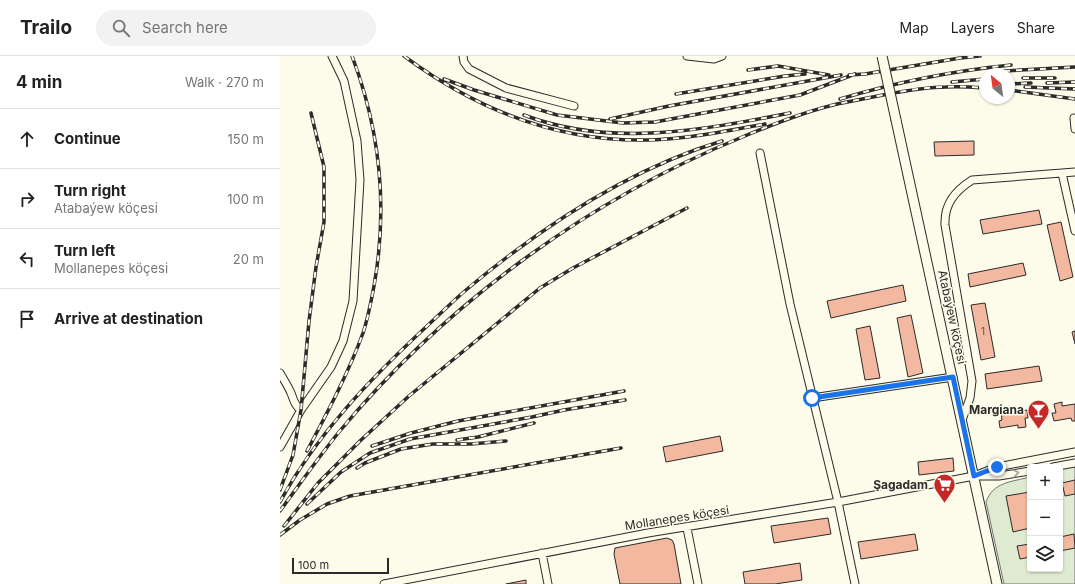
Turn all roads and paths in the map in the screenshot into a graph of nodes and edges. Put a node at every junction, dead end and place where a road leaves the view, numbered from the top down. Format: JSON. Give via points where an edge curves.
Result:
{"nodes":[{"id":1,"x":332,"y":56,"type":"edge"},
{"id":2,"x":463,"y":56,"type":"edge"},
{"id":3,"x":687,"y":56,"type":"edge"},
{"id":4,"x":722,"y":56,"type":"edge"},
{"id":5,"x":882,"y":56,"type":"edge"},
{"id":6,"x":574,"y":106,"type":"dead end"},
{"id":7,"x":1074,"y":118,"type":"dead end"},
{"id":8,"x":1075,"y":129,"type":"edge"},
{"id":9,"x":760,"y":153,"type":"dead end"},
{"id":10,"x":1075,"y":172,"type":"edge"},
{"id":11,"x":1062,"y":173,"type":"junction"},
{"id":12,"x":1075,"y":231,"type":"edge"},
{"id":13,"x":280,"y":373,"type":"edge"},
{"id":14,"x":953,"y":377,"type":"junction"},
{"id":15,"x":812,"y":398,"type":"junction"},
{"id":16,"x":300,"y":410,"type":"junction"},
{"id":17,"x":962,"y":420,"type":"junction"},
{"id":18,"x":280,"y":447,"type":"edge"},
{"id":19,"x":1075,"y":452,"type":"edge"},
{"id":20,"x":1075,"y":463,"type":"edge"},
{"id":21,"x":1063,"y":465,"type":"edge"},
{"id":22,"x":1027,"y":471,"type":"edge"},
{"id":23,"x":974,"y":476,"type":"junction"},
{"id":24,"x":838,"y":502,"type":"junction"},
{"id":25,"x":687,"y":528,"type":"junction"},
{"id":26,"x":542,"y":553,"type":"junction"},
{"id":27,"x":384,"y":584,"type":"edge"},
{"id":28,"x":548,"y":584,"type":"edge"},
{"id":29,"x":698,"y":584,"type":"edge"},
{"id":30,"x":855,"y":584,"type":"edge"},
{"id":31,"x":997,"y":584,"type":"edge"}],
"edges":[{"from":1,"to":16,"type":"street","via":[[344,81],[357,141],[360,180],[353,301],[343,341],[331,367]]},
{"from":2,"to":6,"type":"street","via":[[469,69],[506,88]]},
{"from":3,"to":4,"type":"street","via":[[714,59]]},
{"from":5,"to":14,"type":"main road","name":"Atabaýew köçesi","bridge":true},
{"from":7,"to":8,"type":"street"},
{"from":9,"to":15,"type":"street","via":[[790,304]]},
{"from":10,"to":11,"type":"street"},
{"from":11,"to":12,"type":"street"},
{"from":11,"to":17,"type":"street","via":[[972,180],[963,186],[949,203],[945,225],[972,380],[970,398]]},
{"from":13,"to":16,"type":"street"},
{"from":14,"to":15,"type":"street"},
{"from":14,"to":17,"type":"main road","name":"Atabaýew köçesi"},
{"from":15,"to":24,"type":"street"},
{"from":16,"to":18,"type":"street"},
{"from":17,"to":23,"type":"main road","name":"Atabaýew köçesi"},
{"from":19,"to":23,"type":"street","name":"Mollanepes köçesi","via":[[997,467]]},
{"from":20,"to":21,"type":"street"},
{"from":23,"to":22,"type":"street","name":"Mollanepes köçesi","one_way":true,"via":[[999,476]]},
{"from":23,"to":24,"type":"street","name":"Mollanepes köçesi"},
{"from":23,"to":31,"type":"main road","name":"Atabaýew köçesi"},
{"from":24,"to":25,"type":"street","name":"Mollanepes köçesi"},
{"from":24,"to":30,"type":"street"},
{"from":25,"to":26,"type":"street","name":"Mollanepes köçesi"},
{"from":25,"to":29,"type":"street"},
{"from":26,"to":27,"type":"street","name":"Mollanepes köçesi"},
{"from":26,"to":28,"type":"street"}]}
